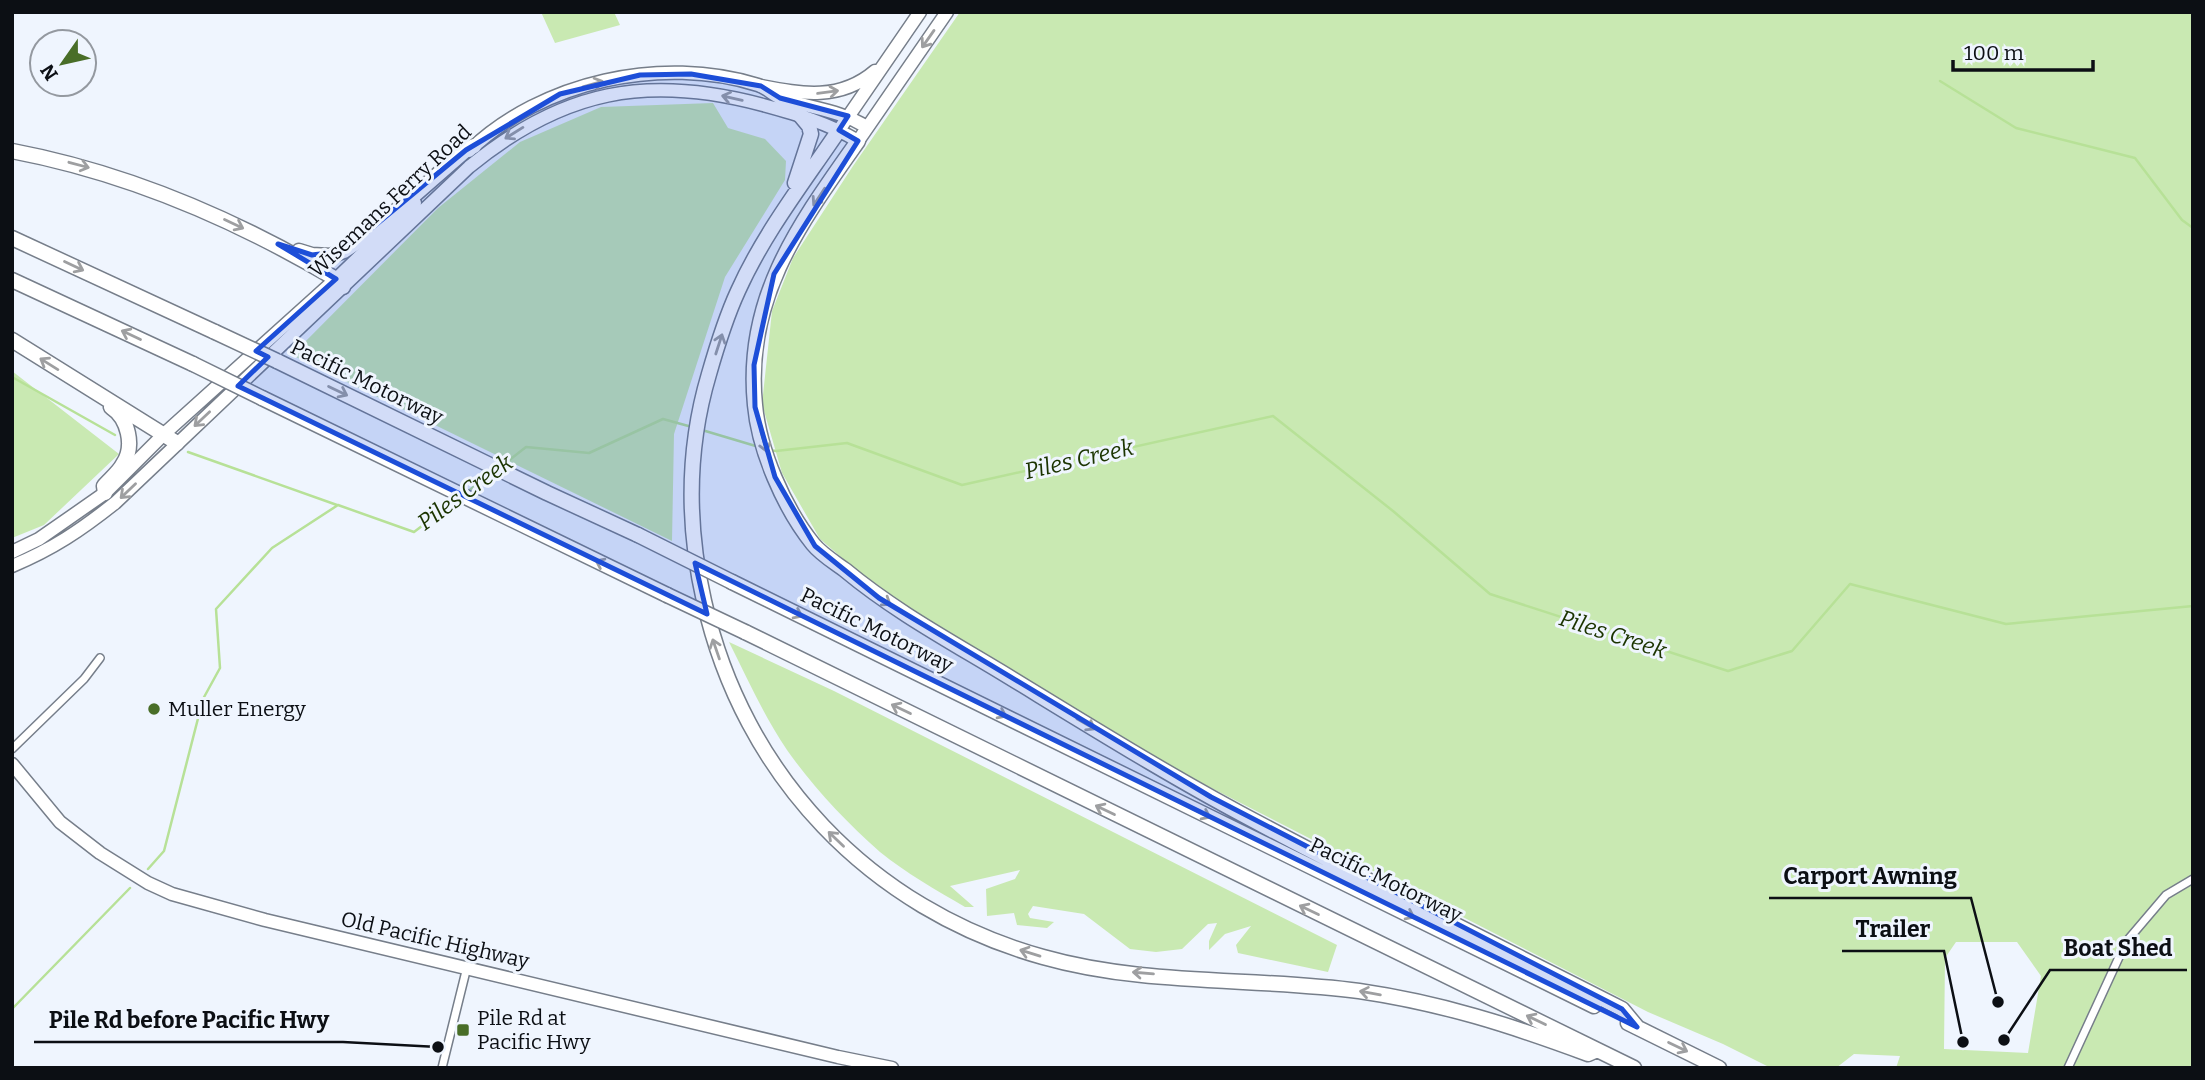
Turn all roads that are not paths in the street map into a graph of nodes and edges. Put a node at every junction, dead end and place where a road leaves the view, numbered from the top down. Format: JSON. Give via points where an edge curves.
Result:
{"nodes":[{"id":1,"x":920,"y":12,"type":"edge"},
{"id":2,"x":947,"y":12,"type":"edge"},
{"id":3,"x":890,"y":56,"type":"junction"},
{"id":4,"x":761,"y":86,"type":"junction"},
{"id":5,"x":799,"y":114,"type":"junction"},
{"id":6,"x":848,"y":116,"type":"junction"},
{"id":7,"x":867,"y":127,"type":"junction"},
{"id":8,"x":839,"y":130,"type":"junction"},
{"id":9,"x":858,"y":141,"type":"junction"},
{"id":10,"x":474,"y":146,"type":"junction"},
{"id":11,"x":12,"y":151,"type":"edge"},
{"id":12,"x":784,"y":210,"type":"junction"},
{"id":13,"x":12,"y":237,"type":"edge"},
{"id":14,"x":278,"y":244,"type":"junction"},
{"id":15,"x":12,"y":280,"type":"edge"},
{"id":16,"x":339,"y":283,"type":"junction"},
{"id":17,"x":12,"y":340,"type":"edge"},
{"id":18,"x":87,"y":387,"type":"junction"},
{"id":19,"x":164,"y":434,"type":"junction"},
{"id":20,"x":177,"y":443,"type":"junction"},
{"id":21,"x":104,"y":493,"type":"junction"},
{"id":22,"x":12,"y":552,"type":"edge"},
{"id":23,"x":12,"y":566,"type":"edge"},
{"id":24,"x":100,"y":658,"type":"dead end"},
{"id":25,"x":12,"y":749,"type":"edge"},
{"id":26,"x":12,"y":764,"type":"edge"},
{"id":27,"x":2193,"y":878,"type":"edge"},
{"id":28,"x":467,"y":967,"type":"junction"},
{"id":29,"x":1637,"y":1027,"type":"junction"},
{"id":30,"x":1598,"y":1050,"type":"junction"},
{"id":31,"x":442,"y":1068,"type":"edge"},
{"id":32,"x":892,"y":1068,"type":"edge"},
{"id":33,"x":1634,"y":1068,"type":"edge"},
{"id":34,"x":1719,"y":1068,"type":"edge"},
{"id":35,"x":2068,"y":1068,"type":"edge"}],
"edges":[{"from":1,"to":3,"type":"main road"},
{"from":2,"to":7,"type":"main road","one_way":true},
{"from":4,"to":3,"type":"main road","one_way":true,"via":[[826,94],[866,78]]},
{"from":3,"to":6,"type":"main road"},
{"from":4,"to":6,"type":"main road","name":"Wisemans Ferry Road","via":[[780,98]]},
{"from":10,"to":4,"type":"main road","name":"Wisemans Ferry Road","one_way":true,"via":[[526,110],[607,80],[674,73]]},
{"from":5,"to":8,"type":"main road","name":"Wisemans Ferry Road"},
{"from":5,"to":12,"type":"highway","via":[[811,134]]},
{"from":5,"to":16,"type":"main road","name":"Wisemans Ferry Road","one_way":true,"via":[[691,90],[638,89],[564,108],[534,121],[487,152]]},
{"from":6,"to":7,"type":"main road","name":"Wisemans Ferry Road"},
{"from":6,"to":8,"type":"main road"},
{"from":7,"to":9,"type":"main road"},
{"from":8,"to":9,"type":"main road","name":"Wisemans Ferry Road"},
{"from":8,"to":12,"type":"highway"},
{"from":9,"to":29,"type":"highway","one_way":true,"via":[[787,248],[765,301],[756,344],[755,407],[775,477],[815,546],[879,598],[1211,797],[1622,1009]]},
{"from":10,"to":14,"type":"highway","via":[[344,251],[312,256]]},
{"from":10,"to":16,"type":"main road","name":"Wisemans Ferry Road"},
{"from":11,"to":14,"type":"highway","one_way":true,"via":[[99,171],[190,203]]},
{"from":30,"to":12,"type":"highway","one_way":true,"via":[[1588,1054],[1511,1025],[1437,1005],[1356,991],[1096,969],[1010,947],[916,903],[841,845],[808,811],[768,757],[731,691],[712,639],[699,578],[690,489],[708,376],[738,290]]},
{"from":13,"to":29,"type":"highway","name":"Pacific Motorway","one_way":true,"bridge":true,"via":[[638,535]]},
{"from":14,"to":16,"type":"highway"},
{"from":30,"to":15,"type":"highway","one_way":true,"bridge":true,"via":[[413,470]]},
{"from":16,"to":19,"type":"main road","name":"Wisemans Ferry Road"},
{"from":16,"to":20,"type":"main road","name":"Wisemans Ferry Road","one_way":true},
{"from":18,"to":17,"type":"highway","one_way":true},
{"from":18,"to":19,"type":"highway"},
{"from":18,"to":21,"type":"highway","via":[[117,411],[128,432],[126,459],[104,486]]},
{"from":19,"to":20,"type":"highway"},
{"from":19,"to":21,"type":"main road","name":"Wisemans Ferry Road"},
{"from":20,"to":23,"type":"main road","name":"Wisemans Ferry Road","one_way":true,"via":[[84,527],[48,551]]},
{"from":21,"to":22,"type":"main road","name":"Wisemans Ferry Road","via":[[39,540]]},
{"from":24,"to":25,"type":"street","via":[[85,679]]},
{"from":26,"to":28,"type":"main road","name":"Old Pacific Highway","via":[[60,822],[100,853],[172,894]]},
{"from":27,"to":35,"type":"street","via":[[2166,895],[2126,942]]},
{"from":28,"to":31,"type":"street"},
{"from":28,"to":32,"type":"main road","name":"Old Pacific Highway"},
{"from":29,"to":34,"type":"highway","name":"Pacific Motorway","one_way":true},
{"from":30,"to":33,"type":"highway"}]}
